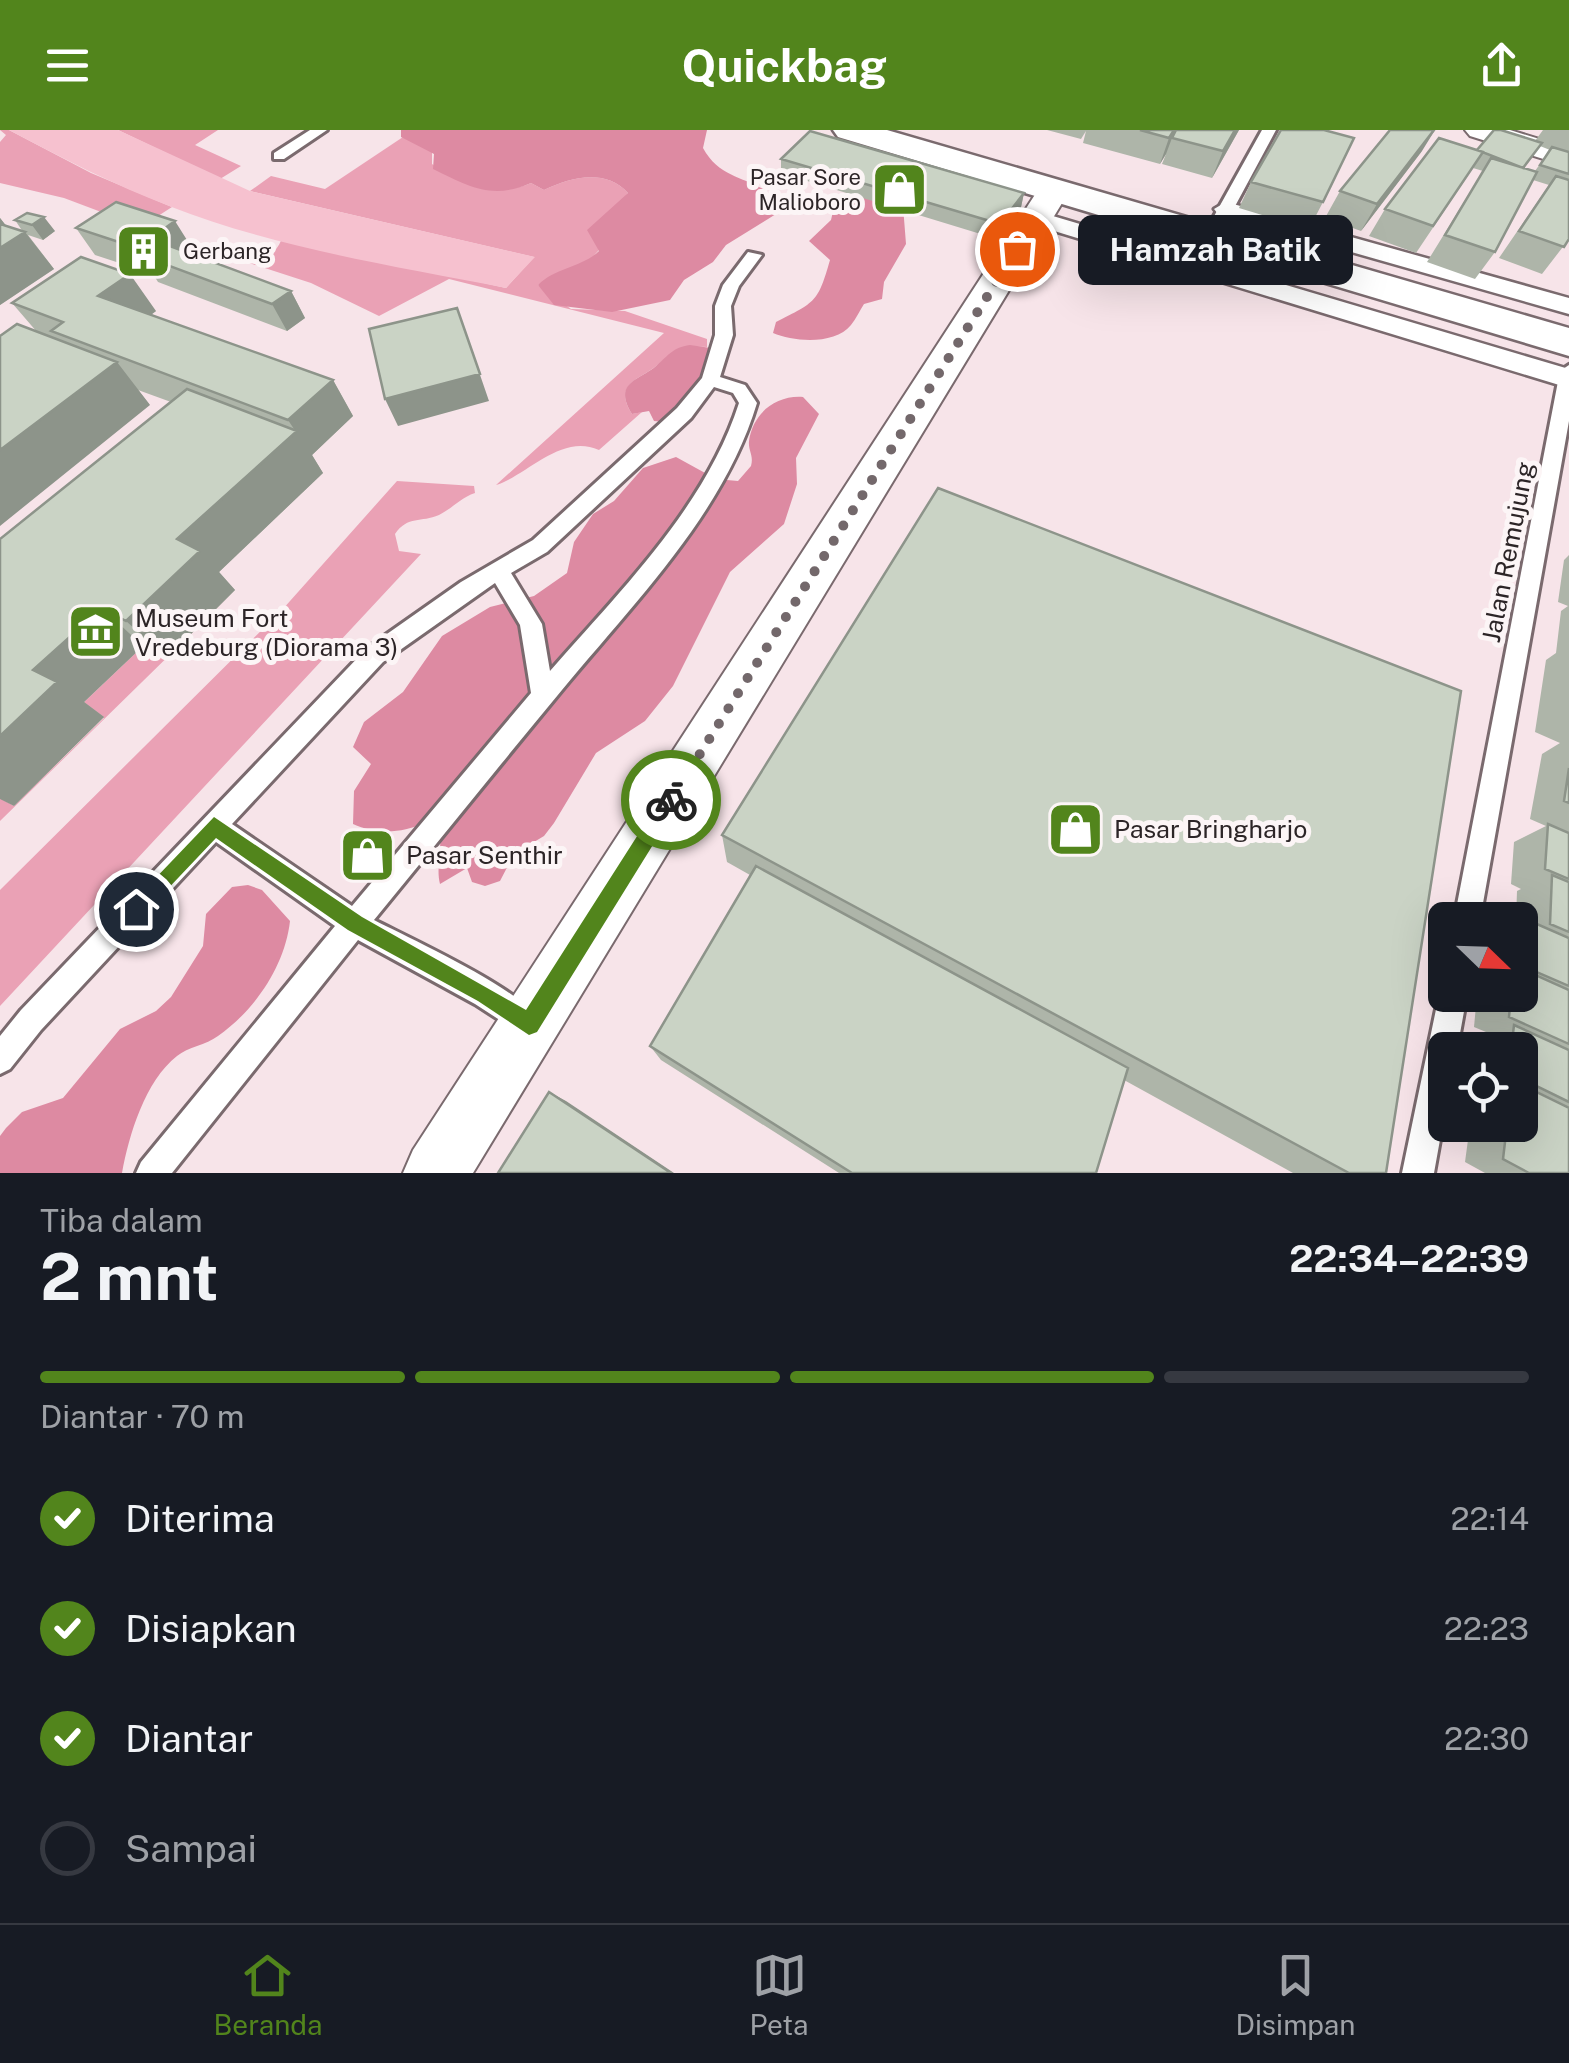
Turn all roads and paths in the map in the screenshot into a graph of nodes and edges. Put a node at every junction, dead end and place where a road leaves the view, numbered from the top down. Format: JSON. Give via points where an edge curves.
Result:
{"nodes":[{"id":1,"x":320,"y":130,"type":"edge"},
{"id":2,"x":850,"y":130,"type":"edge"},
{"id":3,"x":1269,"y":130,"type":"edge"},
{"id":4,"x":1480,"y":130,"type":"edge"},
{"id":5,"x":279,"y":156,"type":"dead end"},
{"id":6,"x":1569,"y":158,"type":"edge"},
{"id":7,"x":1045,"y":204,"type":"junction"},
{"id":8,"x":1218,"y":223,"type":"junction"},
{"id":9,"x":754,"y":255,"type":"dead end"},
{"id":10,"x":1569,"y":306,"type":"edge"},
{"id":11,"x":1569,"y":342,"type":"edge"},
{"id":12,"x":1569,"y":376,"type":"edge"},
{"id":13,"x":710,"y":380,"type":"junction"},
{"id":14,"x":498,"y":570,"type":"junction"},
{"id":15,"x":542,"y":696,"type":"junction"},
{"id":16,"x":214,"y":826,"type":"junction"},
{"id":17,"x":1470,"y":902,"type":"edge"},
{"id":18,"x":355,"y":924,"type":"junction"},
{"id":19,"x":1449,"y":1012,"type":"edge"},
{"id":20,"x":529,"y":1025,"type":"junction"},
{"id":21,"x":0,"y":1059,"type":"edge"},
{"id":22,"x":152,"y":1173,"type":"edge"},
{"id":23,"x":436,"y":1173,"type":"edge"},
{"id":24,"x":1418,"y":1173,"type":"edge"}],
"edges":[{"from":1,"to":5,"type":"lane"},
{"from":2,"to":7,"type":"main road"},
{"from":3,"to":8,"type":"lane"},
{"from":4,"to":6,"type":"street"},
{"from":7,"to":8,"type":"main road"},
{"from":7,"to":12,"type":"street"},
{"from":7,"to":20,"type":"street"},
{"from":8,"to":10,"type":"street"},
{"from":8,"to":11,"type":"main road"},
{"from":9,"to":13,"type":"lane","via":[[723,306],[724,336]]},
{"from":12,"to":17,"type":"lane","name":"Jalan Remujung"},
{"from":13,"to":14,"type":"lane","via":[[684,413],[540,546]]},
{"from":13,"to":15,"type":"lane","via":[[739,388],[748,403],[726,464]]},
{"from":14,"to":15,"type":"lane","via":[[531,624]]},
{"from":14,"to":16,"type":"lane","via":[[375,655]]},
{"from":15,"to":18,"type":"lane"},
{"from":16,"to":18,"type":"lane"},
{"from":16,"to":21,"type":"lane"},
{"from":18,"to":20,"type":"lane"},
{"from":18,"to":22,"type":"lane"},
{"from":19,"to":24,"type":"lane"},
{"from":20,"to":23,"type":"street"}]}
